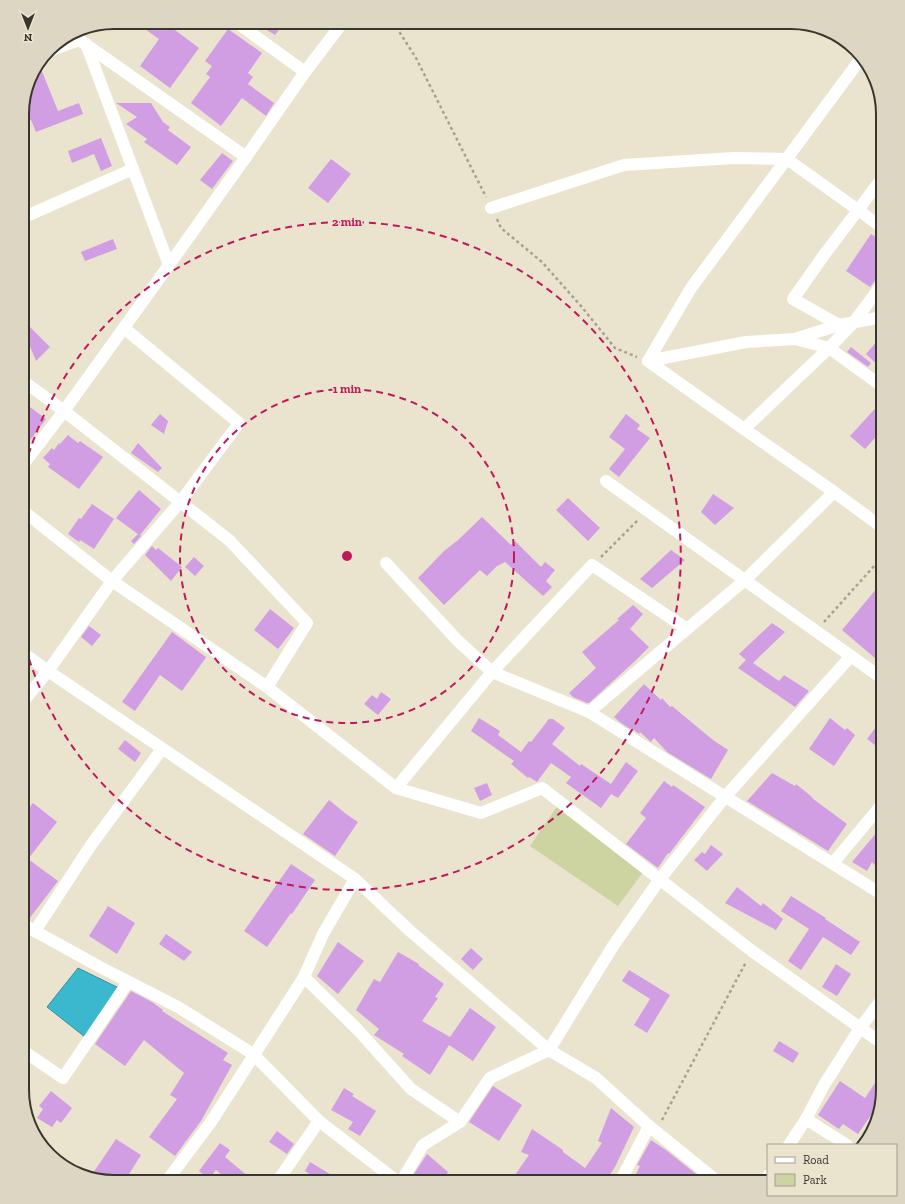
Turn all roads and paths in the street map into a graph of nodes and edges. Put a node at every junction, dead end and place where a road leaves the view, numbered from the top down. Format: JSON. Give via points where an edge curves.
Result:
{"nodes":[{"id":1,"x":246,"y":29,"type":"edge"},
{"id":2,"x":338,"y":29,"type":"edge"},
{"id":3,"x":79,"y":39,"type":"edge"},
{"id":4,"x":65,"y":44,"type":"edge"},
{"id":5,"x":858,"y":62,"type":"edge"},
{"id":6,"x":305,"y":72,"type":"junction"},
{"id":7,"x":246,"y":157,"type":"junction"},
{"id":8,"x":786,"y":159,"type":"junction"},
{"id":9,"x":133,"y":168,"type":"junction"},
{"id":10,"x":876,"y":186,"type":"edge"},
{"id":11,"x":491,"y":208,"type":"dead end"},
{"id":12,"x":858,"y":210,"type":"junction"},
{"id":13,"x":29,"y":215,"type":"edge"},
{"id":14,"x":876,"y":223,"type":"edge"},
{"id":15,"x":169,"y":265,"type":"junction"},
{"id":16,"x":876,"y":292,"type":"edge"},
{"id":17,"x":876,"y":318,"type":"edge"},
{"id":18,"x":854,"y":322,"type":"junction"},
{"id":19,"x":839,"y":325,"type":"junction"},
{"id":20,"x":124,"y":328,"type":"junction"},
{"id":21,"x":796,"y":339,"type":"junction"},
{"id":22,"x":829,"y":348,"type":"junction"},
{"id":23,"x":648,"y":361,"type":"junction"},
{"id":24,"x":876,"y":382,"type":"edge"},
{"id":25,"x":29,"y":385,"type":"edge"},
{"id":26,"x":64,"y":411,"type":"junction"},
{"id":27,"x":744,"y":430,"type":"junction"},
{"id":28,"x":29,"y":457,"type":"edge"},
{"id":29,"x":606,"y":481,"type":"dead end"},
{"id":30,"x":834,"y":492,"type":"junction"},
{"id":31,"x":181,"y":500,"type":"junction"},
{"id":32,"x":648,"y":510,"type":"junction"},
{"id":33,"x":29,"y":516,"type":"edge"},
{"id":34,"x":876,"y":523,"type":"edge"},
{"id":35,"x":386,"y":563,"type":"dead end"},
{"id":36,"x":876,"y":564,"type":"edge"},
{"id":37,"x":592,"y":565,"type":"junction"},
{"id":38,"x":745,"y":580,"type":"junction"},
{"id":39,"x":112,"y":581,"type":"junction"},
{"id":40,"x":687,"y":630,"type":"junction"},
{"id":41,"x":816,"y":631,"type":"junction"},
{"id":42,"x":851,"y":656,"type":"junction"},
{"id":43,"x":29,"y":657,"type":"edge"},
{"id":44,"x":48,"y":671,"type":"junction"},
{"id":45,"x":492,"y":672,"type":"junction"},
{"id":46,"x":876,"y":674,"type":"edge"},
{"id":47,"x":267,"y":687,"type":"junction"},
{"id":48,"x":29,"y":694,"type":"edge"},
{"id":49,"x":589,"y":712,"type":"junction"},
{"id":50,"x":162,"y":749,"type":"junction"},
{"id":51,"x":396,"y":788,"type":"junction"},
{"id":52,"x":725,"y":797,"type":"junction"},
{"id":53,"x":876,"y":811,"type":"edge"},
{"id":54,"x":833,"y":863,"type":"junction"},
{"id":55,"x":355,"y":879,"type":"junction"},
{"id":56,"x":660,"y":879,"type":"junction"},
{"id":57,"x":876,"y":891,"type":"edge"},
{"id":58,"x":29,"y":928,"type":"edge"},
{"id":59,"x":35,"y":931,"type":"junction"},
{"id":60,"x":752,"y":951,"type":"junction"},
{"id":61,"x":304,"y":976,"type":"junction"},
{"id":62,"x":128,"y":982,"type":"junction"},
{"id":63,"x":876,"y":1007,"type":"edge"},
{"id":64,"x":860,"y":1028,"type":"junction"},
{"id":65,"x":876,"y":1039,"type":"edge"},
{"id":66,"x":549,"y":1050,"type":"junction"},
{"id":67,"x":254,"y":1054,"type":"junction"},
{"id":68,"x":29,"y":1055,"type":"edge"},
{"id":69,"x":806,"y":1119,"type":"junction"},
{"id":70,"x":319,"y":1121,"type":"junction"},
{"id":71,"x":460,"y":1122,"type":"junction"},
{"id":72,"x":652,"y":1129,"type":"junction"},
{"id":73,"x":790,"y":1144,"type":"edge"},
{"id":74,"x":845,"y":1144,"type":"edge"},
{"id":75,"x":171,"y":1175,"type":"edge"},
{"id":76,"x":282,"y":1175,"type":"edge"},
{"id":77,"x":389,"y":1175,"type":"edge"},
{"id":78,"x":405,"y":1175,"type":"edge"},
{"id":79,"x":624,"y":1175,"type":"edge"},
{"id":80,"x":709,"y":1175,"type":"edge"}],
"edges":[{"from":1,"to":6,"type":"street"},
{"from":2,"to":6,"type":"street"},
{"from":3,"to":4,"type":"street"},
{"from":3,"to":7,"type":"street"},
{"from":3,"to":9,"type":"street"},
{"from":5,"to":8,"type":"street"},
{"from":6,"to":7,"type":"street"},
{"from":7,"to":15,"type":"street"},
{"from":8,"to":11,"type":"street","via":[[734,158],[624,165]]},
{"from":8,"to":12,"type":"street"},
{"from":8,"to":23,"type":"street","via":[[691,288]]},
{"from":9,"to":13,"type":"street"},
{"from":9,"to":15,"type":"street"},
{"from":10,"to":12,"type":"street"},
{"from":12,"to":14,"type":"street"},
{"from":12,"to":19,"type":"street","via":[[793,299]]},
{"from":15,"to":20,"type":"street"},
{"from":16,"to":18,"type":"street"},
{"from":17,"to":18,"type":"street"},
{"from":18,"to":19,"type":"street"},
{"from":18,"to":22,"type":"street"},
{"from":19,"to":21,"type":"street"},
{"from":20,"to":26,"type":"street"},
{"from":20,"to":31,"type":"street","via":[[239,423]]},
{"from":21,"to":22,"type":"street"},
{"from":21,"to":23,"type":"street","via":[[746,342]]},
{"from":22,"to":24,"type":"street"},
{"from":22,"to":27,"type":"street"},
{"from":23,"to":27,"type":"street"},
{"from":25,"to":26,"type":"street"},
{"from":26,"to":28,"type":"street"},
{"from":26,"to":31,"type":"street"},
{"from":27,"to":30,"type":"street"},
{"from":29,"to":32,"type":"street"},
{"from":30,"to":34,"type":"street"},
{"from":30,"to":38,"type":"street"},
{"from":31,"to":39,"type":"street"},
{"from":31,"to":47,"type":"street","via":[[229,540],[307,624]]},
{"from":32,"to":37,"type":"path"},
{"from":32,"to":38,"type":"street"},
{"from":33,"to":39,"type":"street"},
{"from":35,"to":45,"type":"street","via":[[458,642]]},
{"from":36,"to":41,"type":"path"},
{"from":37,"to":40,"type":"street"},
{"from":37,"to":45,"type":"street"},
{"from":38,"to":40,"type":"street"},
{"from":38,"to":41,"type":"street"},
{"from":39,"to":44,"type":"street"},
{"from":39,"to":47,"type":"street"},
{"from":40,"to":49,"type":"street"},
{"from":41,"to":42,"type":"street"},
{"from":42,"to":46,"type":"street"},
{"from":42,"to":52,"type":"street"},
{"from":43,"to":44,"type":"street"},
{"from":44,"to":48,"type":"street"},
{"from":44,"to":50,"type":"street"},
{"from":45,"to":49,"type":"street"},
{"from":45,"to":51,"type":"street"},
{"from":47,"to":51,"type":"street"},
{"from":49,"to":52,"type":"street"},
{"from":50,"to":55,"type":"street"},
{"from":50,"to":59,"type":"street","via":[[91,844]]},
{"from":51,"to":56,"type":"street","via":[[480,813],[542,788]]},
{"from":52,"to":54,"type":"street"},
{"from":52,"to":56,"type":"street"},
{"from":53,"to":54,"type":"street"},
{"from":54,"to":57,"type":"street"},
{"from":55,"to":61,"type":"street","via":[[323,934]]},
{"from":55,"to":66,"type":"street","via":[[409,930]]},
{"from":56,"to":60,"type":"street"},
{"from":56,"to":66,"type":"street","via":[[613,946]]},
{"from":58,"to":59,"type":"street"},
{"from":59,"to":62,"type":"street"},
{"from":60,"to":64,"type":"street"},
{"from":60,"to":72,"type":"path"},
{"from":61,"to":67,"type":"street"},
{"from":61,"to":71,"type":"street","via":[[412,1089]]},
{"from":62,"to":67,"type":"street","via":[[178,1007]]},
{"from":62,"to":68,"type":"street","via":[[64,1078]]},
{"from":63,"to":64,"type":"street"},
{"from":64,"to":65,"type":"street"},
{"from":64,"to":69,"type":"street"},
{"from":66,"to":71,"type":"street","via":[[490,1078]]},
{"from":66,"to":72,"type":"street","via":[[596,1078]]},
{"from":67,"to":70,"type":"street"},
{"from":67,"to":75,"type":"street","via":[[211,1122]]},
{"from":69,"to":73,"type":"street"},
{"from":69,"to":74,"type":"street"},
{"from":70,"to":76,"type":"street"},
{"from":70,"to":77,"type":"street"},
{"from":71,"to":78,"type":"street","via":[[423,1145]]},
{"from":72,"to":79,"type":"street"},
{"from":72,"to":80,"type":"street"}]}
